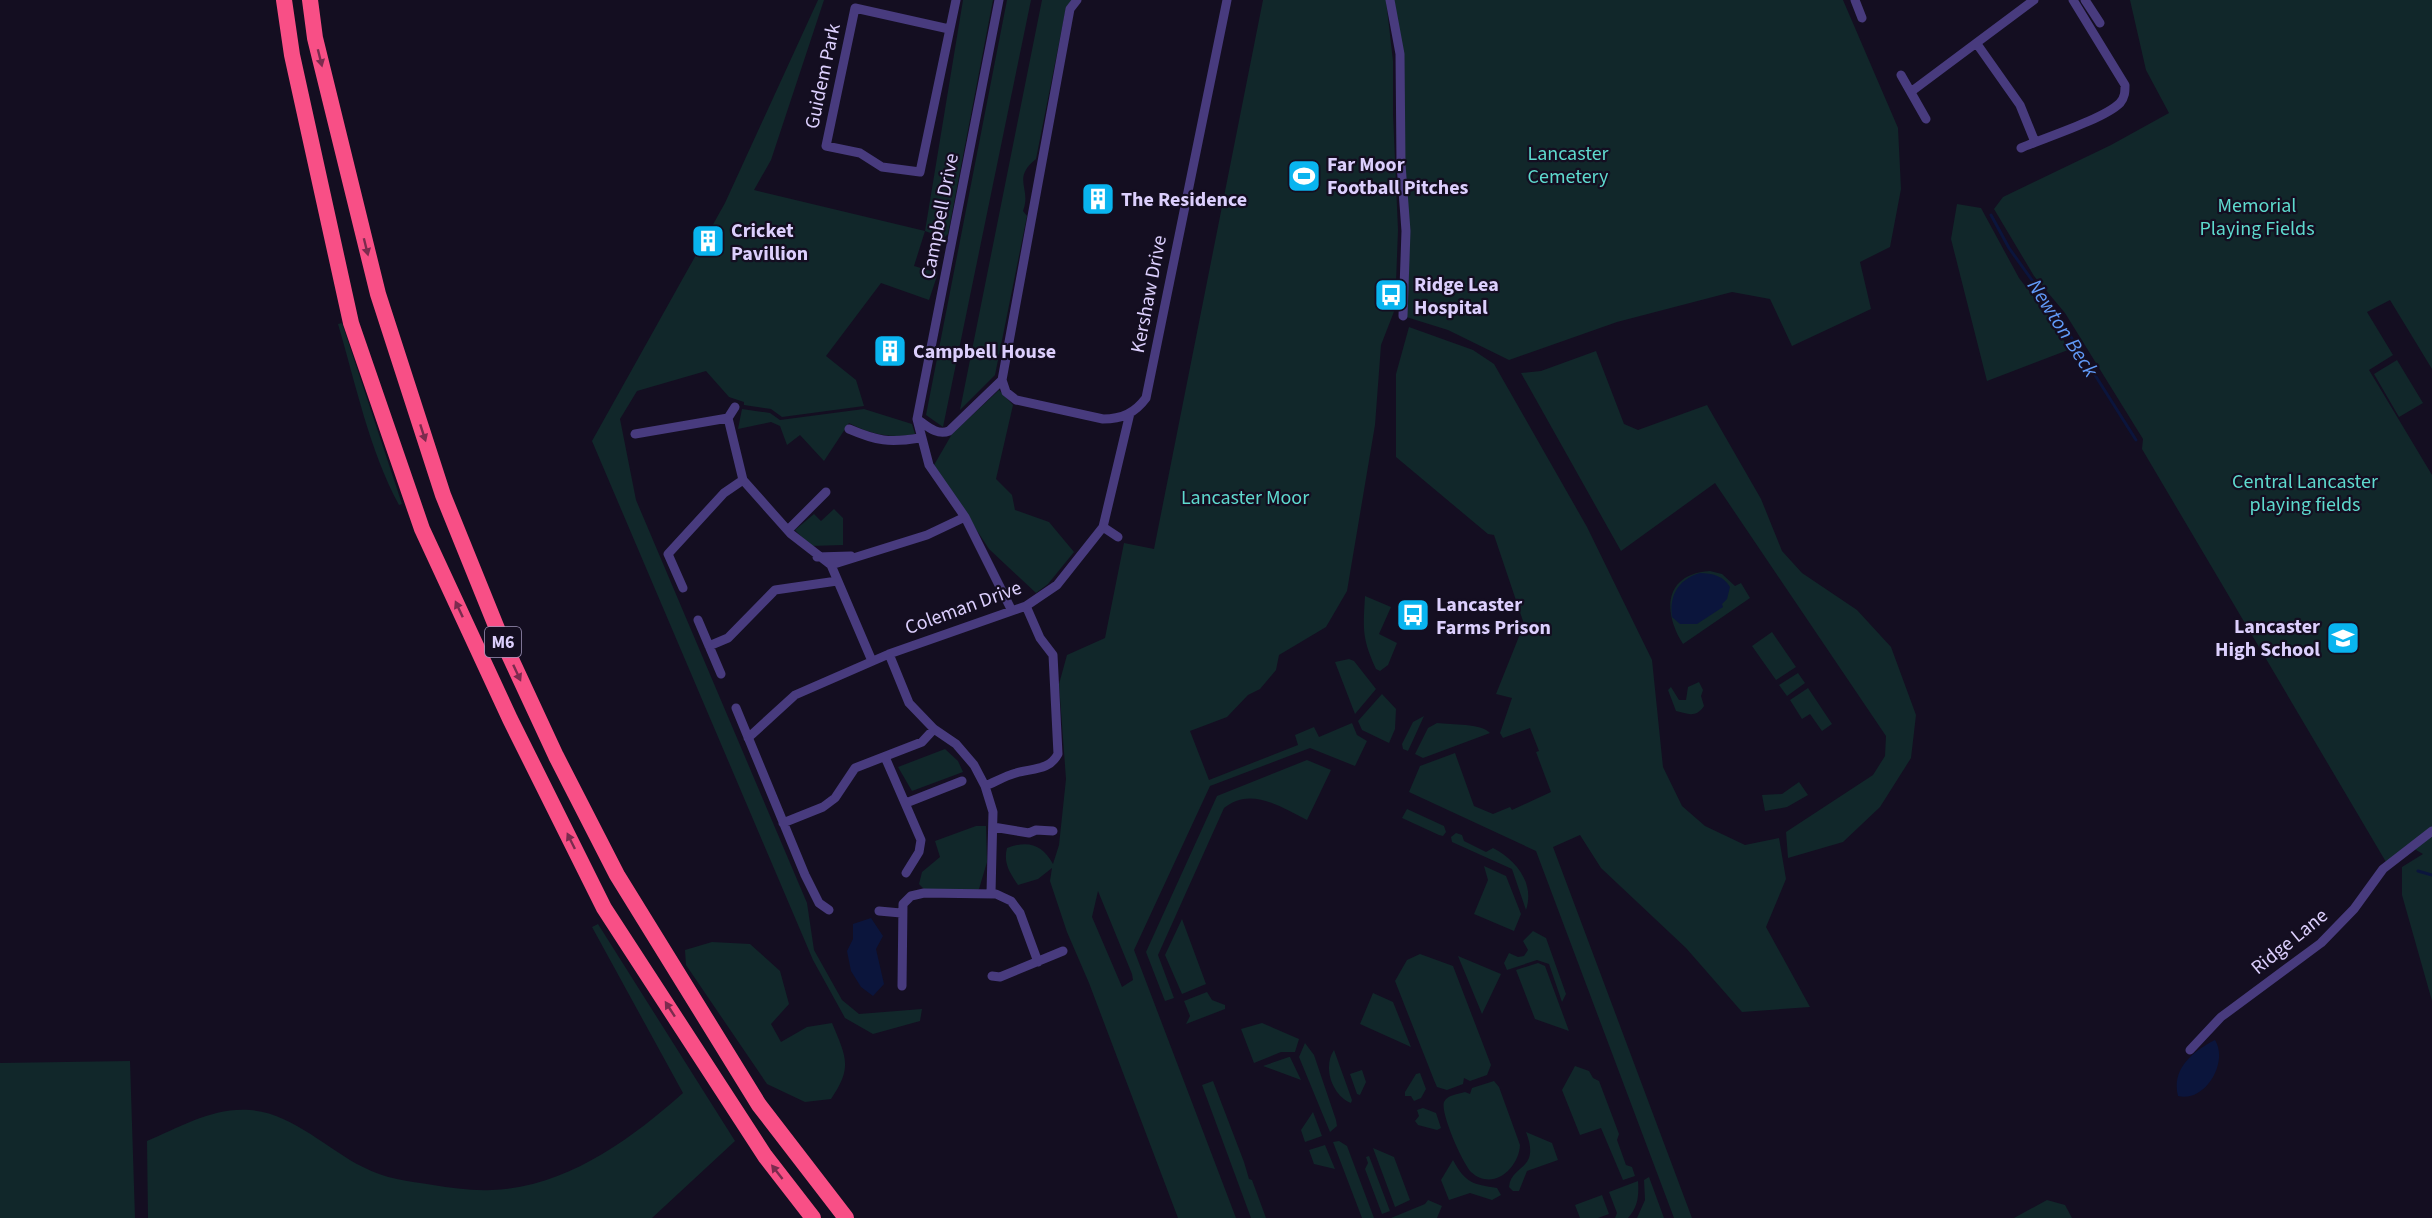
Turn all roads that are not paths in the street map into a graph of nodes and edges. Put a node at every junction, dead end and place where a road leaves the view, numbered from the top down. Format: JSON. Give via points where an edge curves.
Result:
{"nodes":[{"id":1,"x":284,"y":0,"type":"edge"},
{"id":2,"x":310,"y":0,"type":"edge"},
{"id":3,"x":956,"y":0,"type":"edge"},
{"id":4,"x":999,"y":0,"type":"edge"},
{"id":5,"x":1077,"y":0,"type":"edge"},
{"id":6,"x":1227,"y":0,"type":"edge"},
{"id":7,"x":1390,"y":0,"type":"edge"},
{"id":8,"x":1856,"y":0,"type":"edge"},
{"id":9,"x":2034,"y":0,"type":"edge"},
{"id":10,"x":2073,"y":0,"type":"edge"},
{"id":11,"x":2085,"y":0,"type":"edge"},
{"id":12,"x":1862,"y":18,"type":"dead end"},
{"id":13,"x":2100,"y":23,"type":"dead end"},
{"id":14,"x":949,"y":29,"type":"junction"},
{"id":15,"x":1977,"y":44,"type":"junction"},
{"id":16,"x":1901,"y":75,"type":"dead end"},
{"id":17,"x":1912,"y":91,"type":"junction"},
{"id":18,"x":1926,"y":119,"type":"dead end"},
{"id":19,"x":2035,"y":142,"type":"junction"},
{"id":20,"x":2021,"y":148,"type":"dead end"},
{"id":21,"x":1403,"y":316,"type":"dead end"},
{"id":22,"x":1002,"y":380,"type":"junction"},
{"id":23,"x":735,"y":407,"type":"dead end"},
{"id":24,"x":1130,"y":413,"type":"junction"},
{"id":25,"x":728,"y":418,"type":"junction"},
{"id":26,"x":917,"y":419,"type":"junction"},
{"id":27,"x":849,"y":429,"type":"dead end"},
{"id":28,"x":635,"y":434,"type":"dead end"},
{"id":29,"x":920,"y":438,"type":"junction"},
{"id":30,"x":743,"y":480,"type":"junction"},
{"id":31,"x":826,"y":492,"type":"dead end"},
{"id":32,"x":965,"y":517,"type":"junction"},
{"id":33,"x":1103,"y":527,"type":"junction"},
{"id":34,"x":788,"y":530,"type":"junction"},
{"id":35,"x":1118,"y":537,"type":"dead end"},
{"id":36,"x":865,"y":555,"type":"junction"},
{"id":37,"x":817,"y":557,"type":"junction"},
{"id":38,"x":831,"y":565,"type":"junction"},
{"id":39,"x":837,"y":581,"type":"junction"},
{"id":40,"x":683,"y":588,"type":"dead end"},
{"id":41,"x":1026,"y":606,"type":"junction"},
{"id":42,"x":1011,"y":609,"type":"junction"},
{"id":43,"x":698,"y":620,"type":"dead end"},
{"id":44,"x":709,"y":646,"type":"junction"},
{"id":45,"x":889,"y":654,"type":"junction"},
{"id":46,"x":872,"y":661,"type":"junction"},
{"id":47,"x":721,"y":674,"type":"dead end"},
{"id":48,"x":736,"y":708,"type":"dead end"},
{"id":49,"x":934,"y":729,"type":"junction"},
{"id":50,"x":748,"y":738,"type":"junction"},
{"id":51,"x":885,"y":757,"type":"junction"},
{"id":52,"x":962,"y":781,"type":"dead end"},
{"id":53,"x":985,"y":786,"type":"junction"},
{"id":54,"x":906,"y":803,"type":"junction"},
{"id":55,"x":783,"y":823,"type":"junction"},
{"id":56,"x":993,"y":827,"type":"junction"},
{"id":57,"x":1053,"y":831,"type":"dead end"},
{"id":58,"x":2432,"y":831,"type":"edge"},
{"id":59,"x":906,"y":873,"type":"dead end"},
{"id":60,"x":991,"y":892,"type":"junction"},
{"id":61,"x":829,"y":910,"type":"dead end"},
{"id":62,"x":879,"y":911,"type":"dead end"},
{"id":63,"x":902,"y":913,"type":"junction"},
{"id":64,"x":1063,"y":951,"type":"dead end"},
{"id":65,"x":1038,"y":962,"type":"junction"},
{"id":66,"x":992,"y":976,"type":"dead end"},
{"id":67,"x":902,"y":986,"type":"dead end"},
{"id":68,"x":2190,"y":1050,"type":"dead end"},
{"id":69,"x":813,"y":1218,"type":"edge"},
{"id":70,"x":846,"y":1218,"type":"edge"}],
"edges":[{"from":69,"to":1,"type":"highway","number":"M6","one_way":true,"via":[[765,1156],[604,908],[422,529],[351,323],[292,55]]},
{"from":2,"to":70,"type":"highway","number":"M6","one_way":true,"via":[[315,38],[378,294],[443,495],[498,631],[617,875],[759,1105]]},
{"from":3,"to":14,"type":"street","name":"Guidem Park"},
{"from":4,"to":26,"type":"street","name":"Campbell Drive"},
{"from":5,"to":22,"type":"street","via":[[1070,9]]},
{"from":6,"to":24,"type":"street","name":"Kershaw Drive","via":[[1146,398]]},
{"from":7,"to":21,"type":"street","via":[[1400,54],[1406,231]]},
{"from":8,"to":12,"type":"street"},
{"from":9,"to":15,"type":"street"},
{"from":10,"to":19,"type":"street","via":[[2125,85],[2126,94],[2119,104],[2089,120]]},
{"from":11,"to":13,"type":"street"},
{"from":14,"to":14,"type":"street","name":"Guidem Park","via":[[920,172],[882,167],[860,153],[826,146],[855,8]]},
{"from":15,"to":17,"type":"street"},
{"from":15,"to":19,"type":"street","via":[[2020,105]]},
{"from":16,"to":17,"type":"street"},
{"from":17,"to":18,"type":"street"},
{"from":19,"to":20,"type":"street"},
{"from":22,"to":24,"type":"street","via":[[1006,392],[1016,400],[1103,419],[1118,419]]},
{"from":22,"to":26,"type":"street","via":[[949,431],[937,432]]},
{"from":23,"to":25,"type":"street"},
{"from":24,"to":33,"type":"street","name":"Coleman Drive"},
{"from":25,"to":28,"type":"street"},
{"from":25,"to":30,"type":"street"},
{"from":26,"to":29,"type":"street","name":"Campbell Drive"},
{"from":27,"to":29,"type":"street","via":[[878,441]]},
{"from":29,"to":32,"type":"street","name":"Campbell Drive","via":[[929,465]]},
{"from":30,"to":34,"type":"street"},
{"from":30,"to":40,"type":"street","via":[[723,494],[668,554]]},
{"from":31,"to":34,"type":"street"},
{"from":32,"to":36,"type":"street","via":[[927,535]]},
{"from":32,"to":42,"type":"street","name":"Campbell Drive"},
{"from":33,"to":35,"type":"street"},
{"from":33,"to":41,"type":"street","name":"Coleman Drive","via":[[1057,585]]},
{"from":34,"to":37,"type":"street"},
{"from":36,"to":37,"type":"street"},
{"from":36,"to":38,"type":"street"},
{"from":37,"to":38,"type":"street"},
{"from":38,"to":39,"type":"street"},
{"from":39,"to":44,"type":"street","via":[[776,590],[728,638]]},
{"from":39,"to":46,"type":"street"},
{"from":41,"to":42,"type":"street","name":"Coleman Drive"},
{"from":41,"to":53,"type":"street","via":[[1040,638],[1053,655],[1058,754],[1045,767],[1019,771]]},
{"from":42,"to":45,"type":"street","name":"Coleman Drive"},
{"from":43,"to":44,"type":"street"},
{"from":44,"to":47,"type":"street"},
{"from":45,"to":46,"type":"street","name":"Coleman Drive"},
{"from":45,"to":49,"type":"street","via":[[909,703]]},
{"from":46,"to":50,"type":"street","name":"Coleman Drive","via":[[795,695]]},
{"from":48,"to":50,"type":"street"},
{"from":49,"to":51,"type":"street","via":[[922,742]]},
{"from":49,"to":53,"type":"street","via":[[956,744],[975,765]]},
{"from":50,"to":55,"type":"street"},
{"from":51,"to":54,"type":"street"},
{"from":51,"to":55,"type":"street","via":[[855,768],[835,798],[823,807]]},
{"from":52,"to":54,"type":"street"},
{"from":53,"to":56,"type":"street"},
{"from":54,"to":59,"type":"street","via":[[921,845]]},
{"from":55,"to":61,"type":"street","via":[[819,903]]},
{"from":56,"to":57,"type":"street","via":[[1029,833]]},
{"from":56,"to":60,"type":"street"},
{"from":58,"to":68,"type":"street","name":"Ridge Lane","via":[[2383,869],[2354,909],[2321,943],[2221,1017]]},
{"from":60,"to":63,"type":"street","via":[[911,896],[903,904]]},
{"from":60,"to":65,"type":"street","via":[[1011,901],[1020,913]]},
{"from":62,"to":63,"type":"street"},
{"from":63,"to":67,"type":"street"},
{"from":64,"to":65,"type":"street"},
{"from":65,"to":66,"type":"street","via":[[1000,977]]}]}
